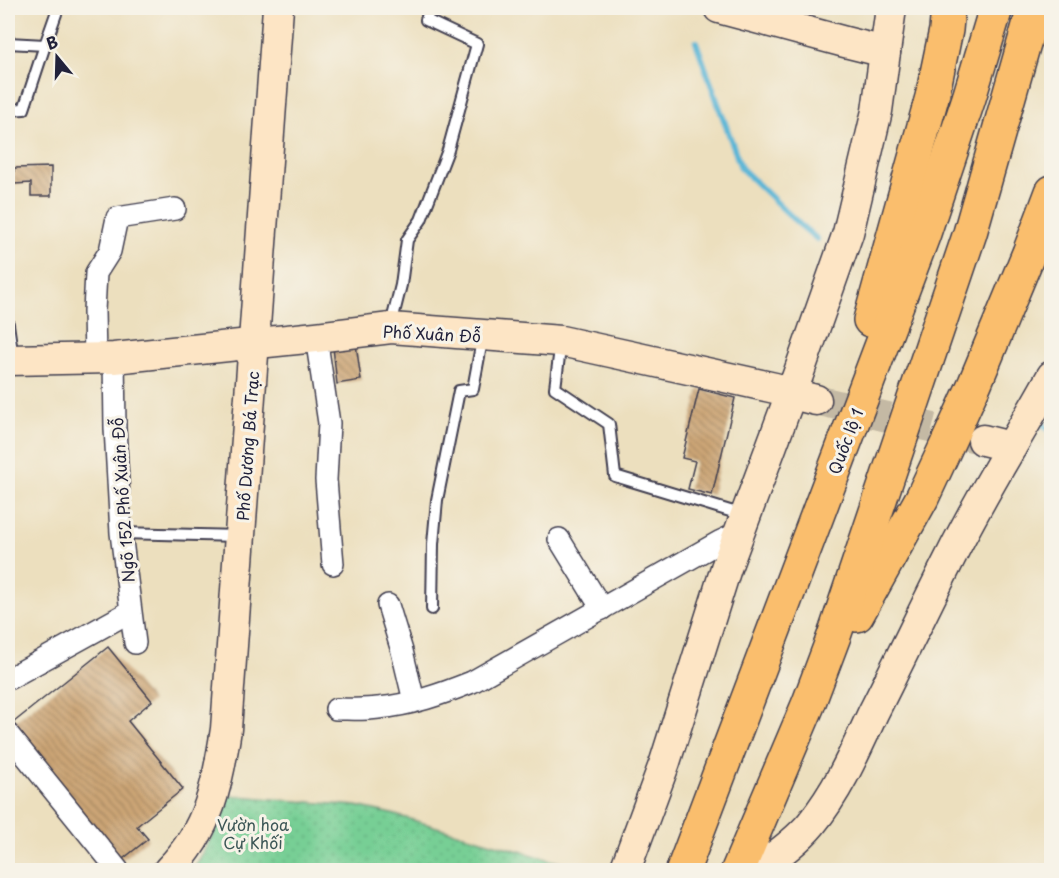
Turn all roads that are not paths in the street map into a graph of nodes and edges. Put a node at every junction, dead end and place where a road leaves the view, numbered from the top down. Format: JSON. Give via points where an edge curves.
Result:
{"nodes":[{"id":1,"x":55,"y":8,"type":"edge"},
{"id":2,"x":278,"y":8,"type":"edge"},
{"id":3,"x":430,"y":8,"type":"edge"},
{"id":4,"x":719,"y":8,"type":"edge"},
{"id":5,"x":891,"y":8,"type":"edge"},
{"id":6,"x":948,"y":8,"type":"edge"},
{"id":7,"x":996,"y":8,"type":"edge"},
{"id":8,"x":1034,"y":8,"type":"edge"},
{"id":9,"x":8,"y":43,"type":"edge"},
{"id":10,"x":45,"y":45,"type":"junction"},
{"id":11,"x":885,"y":52,"type":"junction"},
{"id":12,"x":8,"y":110,"type":"edge"},
{"id":13,"x":1052,"y":192,"type":"edge"},
{"id":14,"x":175,"y":208,"type":"dead end"},
{"id":15,"x":1052,"y":211,"type":"edge"},
{"id":16,"x":1029,"y":253,"type":"junction"},
{"id":17,"x":8,"y":324,"type":"edge"},
{"id":18,"x":391,"y":328,"type":"junction"},
{"id":19,"x":483,"y":335,"type":"junction"},
{"id":20,"x":316,"y":337,"type":"junction"},
{"id":21,"x":561,"y":341,"type":"junction"},
{"id":22,"x":255,"y":343,"type":"junction"},
{"id":23,"x":105,"y":358,"type":"junction"},
{"id":24,"x":10,"y":359,"type":"edge"},
{"id":25,"x":1052,"y":376,"type":"edge"},
{"id":26,"x":804,"y":397,"type":"junction"},
{"id":27,"x":743,"y":522,"type":"junction"},
{"id":28,"x":121,"y":533,"type":"junction"},
{"id":29,"x":241,"y":536,"type":"junction"},
{"id":30,"x":559,"y":539,"type":"dead end"},
{"id":31,"x":802,"y":554,"type":"junction"},
{"id":32,"x":333,"y":564,"type":"dead end"},
{"id":33,"x":388,"y":605,"type":"dead end"},
{"id":34,"x":432,"y":609,"type":"dead end"},
{"id":35,"x":602,"y":609,"type":"junction"},
{"id":36,"x":124,"y":615,"type":"dead end"},
{"id":37,"x":135,"y":643,"type":"dead end"},
{"id":38,"x":8,"y":679,"type":"edge"},
{"id":39,"x":414,"y":701,"type":"junction"},
{"id":40,"x":808,"y":705,"type":"junction"},
{"id":41,"x":336,"y":709,"type":"dead end"},
{"id":42,"x":10,"y":742,"type":"edge"},
{"id":43,"x":118,"y":870,"type":"edge"},
{"id":44,"x":169,"y":870,"type":"edge"},
{"id":45,"x":625,"y":870,"type":"edge"},
{"id":46,"x":683,"y":870,"type":"edge"},
{"id":47,"x":738,"y":870,"type":"edge"},
{"id":48,"x":756,"y":870,"type":"edge"}],
"edges":[{"from":1,"to":10,"type":"lane"},
{"from":2,"to":22,"type":"street","name":"Phố Dương Bá Trạc"},
{"from":3,"to":18,"type":"lane","via":[[426,20],[477,44],[448,150],[421,220],[407,240]]},
{"from":4,"to":11,"type":"street"},
{"from":5,"to":11,"type":"street"},
{"from":6,"to":31,"type":"highway","via":[[940,60],[916,158]]},
{"from":7,"to":31,"type":"highway","name":"Quốc lộ 1","via":[[923,236]]},
{"from":8,"to":40,"type":"highway","via":[[970,233]]},
{"from":9,"to":10,"type":"lane"},
{"from":10,"to":12,"type":"lane","via":[[24,109]]},
{"from":11,"to":26,"type":"street","via":[[877,111],[849,232]]},
{"from":13,"to":16,"type":"highway"},
{"from":14,"to":23,"type":"street","name":"Ngõ 152 Phố Xuân Đỗ","via":[[117,218],[110,251],[96,273],[94,311]]},
{"from":15,"to":16,"type":"highway"},
{"from":16,"to":40,"type":"highway","via":[[922,498]]},
{"from":17,"to":24,"type":"lane"},
{"from":18,"to":19,"type":"street","name":"Phố Xuân Đỗ"},
{"from":18,"to":20,"type":"street","name":"Phố Xuân Đỗ"},
{"from":19,"to":21,"type":"street","name":"Phố Xuân Đỗ"},
{"from":19,"to":34,"type":"lane","via":[[473,389],[459,391],[437,500]]},
{"from":20,"to":22,"type":"street","name":"Phố Xuân Đỗ"},
{"from":20,"to":32,"type":"street","via":[[329,423],[326,480]]},
{"from":21,"to":26,"type":"street","name":"Phố Xuân Đỗ"},
{"from":21,"to":27,"type":"lane","via":[[555,388],[609,424],[615,476],[730,511]]},
{"from":22,"to":23,"type":"street","name":"Phố Xuân Đỗ"},
{"from":22,"to":29,"type":"street","name":"Phố Dương Bá Trạc"},
{"from":23,"to":24,"type":"street","name":"Phố Xuân Đỗ"},
{"from":23,"to":28,"type":"street","name":"Ngõ 152 Phố Xuân Đỗ","via":[[115,428]]},
{"from":25,"to":48,"type":"street","via":[[1023,429],[997,443],[953,552],[837,787],[809,826]]},
{"from":26,"to":27,"type":"street"},
{"from":27,"to":35,"type":"street","via":[[721,541]]},
{"from":27,"to":45,"type":"street","via":[[665,762]]},
{"from":28,"to":29,"type":"lane"},
{"from":28,"to":37,"type":"street","name":"Ngõ 152 Phố Xuân Đỗ"},
{"from":29,"to":44,"type":"street","name":"Phố Dương Bá Trạc","via":[[230,691],[220,768],[200,828]]},
{"from":30,"to":35,"type":"street"},
{"from":31,"to":46,"type":"highway","name":"Quốc lộ 1"},
{"from":33,"to":39,"type":"street"},
{"from":35,"to":39,"type":"street","via":[[472,682]]},
{"from":36,"to":38,"type":"street"},
{"from":39,"to":41,"type":"street","via":[[378,708]]},
{"from":40,"to":47,"type":"highway"},
{"from":42,"to":43,"type":"street"}]}
